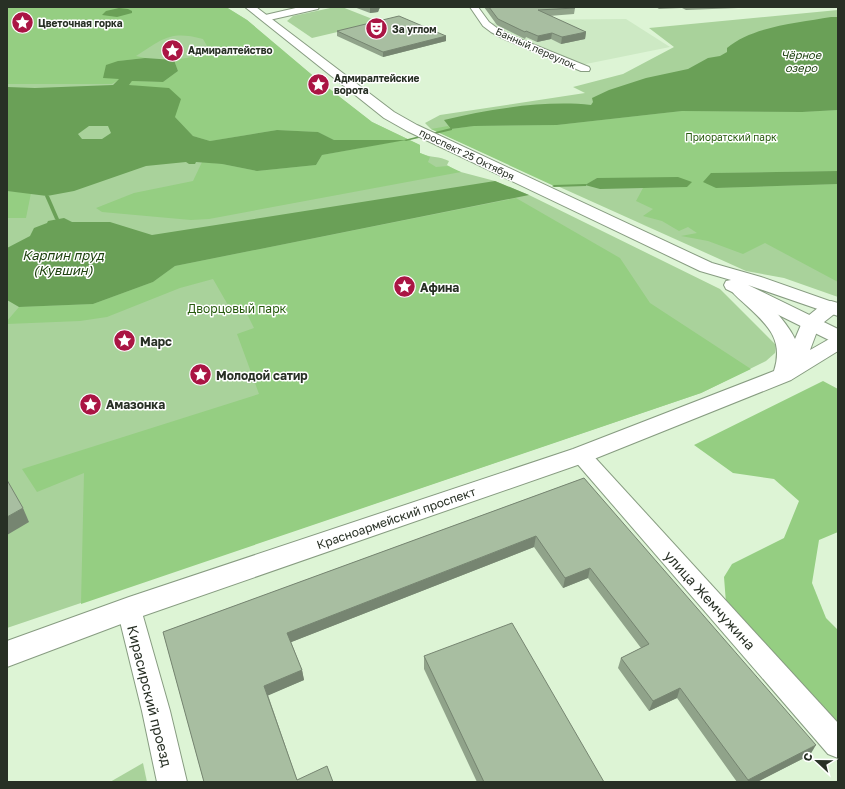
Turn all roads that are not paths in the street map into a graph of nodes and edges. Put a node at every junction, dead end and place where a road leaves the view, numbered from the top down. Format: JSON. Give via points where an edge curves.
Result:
{"nodes":[{"id":1,"x":250,"y":7,"type":"edge"},
{"id":2,"x":314,"y":7,"type":"edge"},
{"id":3,"x":474,"y":7,"type":"edge"},
{"id":4,"x":265,"y":18,"type":"junction"},
{"id":5,"x":585,"y":69,"type":"dead end"},
{"id":6,"x":706,"y":267,"type":"junction"},
{"id":7,"x":740,"y":290,"type":"junction"},
{"id":8,"x":834,"y":309,"type":"edge"},
{"id":9,"x":810,"y":324,"type":"junction"},
{"id":10,"x":838,"y":337,"type":"edge"},
{"id":11,"x":838,"y":342,"type":"edge"},
{"id":12,"x":838,"y":361,"type":"edge"},
{"id":13,"x":783,"y":375,"type":"junction"},
{"id":14,"x":581,"y":455,"type":"junction"},
{"id":15,"x":129,"y":609,"type":"junction"},
{"id":16,"x":7,"y":654,"type":"edge"},
{"id":17,"x":838,"y":744,"type":"edge"},
{"id":18,"x":172,"y":782,"type":"edge"}],
"edges":[{"from":1,"to":4,"type":"main road","name":"проспект 25 Октября"},
{"from":2,"to":4,"type":"main road"},
{"from":3,"to":5,"type":"street","name":"Банный переулок","via":[[486,24],[494,30]]},
{"from":4,"to":6,"type":"main road","name":"проспект 25 Октября","via":[[400,122]]},
{"from":6,"to":7,"type":"main road"},
{"from":6,"to":8,"type":"main road"},
{"from":7,"to":9,"type":"main road"},
{"from":7,"to":13,"type":"main road","via":[[776,326],[788,345],[787,364]]},
{"from":8,"to":9,"type":"main road"},
{"from":9,"to":10,"type":"main road"},
{"from":9,"to":13,"type":"main road","via":[[803,345]]},
{"from":11,"to":13,"type":"main road","name":"Красноармейский проспект"},
{"from":12,"to":13,"type":"main road","via":[[815,364]]},
{"from":13,"to":14,"type":"main road","name":"Красноармейский проспект"},
{"from":14,"to":15,"type":"main road","name":"Красноармейский проспект"},
{"from":14,"to":17,"type":"street","name":"улица Жемчужина"},
{"from":15,"to":16,"type":"main road","name":"Красноармейский проспект"},
{"from":15,"to":18,"type":"street","name":"Кирасирский проезд"}]}
